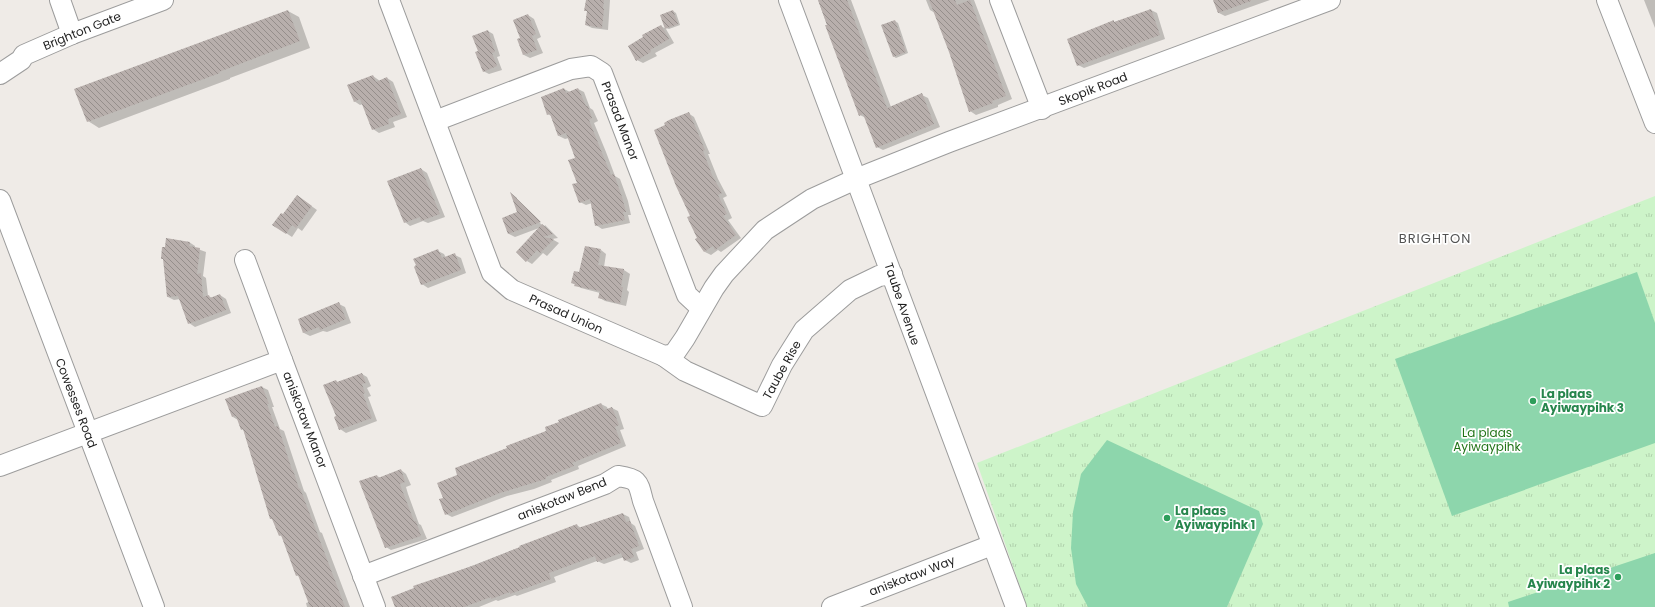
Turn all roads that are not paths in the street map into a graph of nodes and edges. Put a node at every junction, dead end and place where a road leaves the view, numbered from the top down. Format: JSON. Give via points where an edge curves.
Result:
{"nodes":[{"id":1,"x":60,"y":0,"type":"edge"},
{"id":2,"x":164,"y":0,"type":"edge"},
{"id":3,"x":389,"y":0,"type":"edge"},
{"id":4,"x":788,"y":0,"type":"edge"},
{"id":5,"x":1000,"y":0,"type":"edge"},
{"id":6,"x":1330,"y":0,"type":"edge"},
{"id":7,"x":1607,"y":0,"type":"edge"},
{"id":8,"x":72,"y":34,"type":"junction"},
{"id":9,"x":24,"y":55,"type":"junction"},
{"id":10,"x":0,"y":56,"type":"edge"},
{"id":11,"x":0,"y":74,"type":"edge"},
{"id":12,"x":1042,"y":108,"type":"junction"},
{"id":13,"x":435,"y":121,"type":"junction"},
{"id":14,"x":1655,"y":123,"type":"edge"},
{"id":15,"x":856,"y":179,"type":"junction"},
{"id":16,"x":0,"y":200,"type":"edge"},
{"id":17,"x":245,"y":260,"type":"dead end"},
{"id":18,"x":892,"y":274,"type":"junction"},
{"id":19,"x":701,"y":308,"type":"junction"},
{"id":20,"x":664,"y":356,"type":"junction"},
{"id":21,"x":282,"y":360,"type":"junction"},
{"id":22,"x":88,"y":433,"type":"junction"},
{"id":23,"x":0,"y":466,"type":"edge"},
{"id":24,"x":992,"y":545,"type":"junction"},
{"id":25,"x":364,"y":576,"type":"junction"},
{"id":26,"x":154,"y":607,"type":"edge"},
{"id":27,"x":375,"y":607,"type":"edge"},
{"id":28,"x":682,"y":607,"type":"edge"},
{"id":29,"x":832,"y":607,"type":"edge"},
{"id":30,"x":1016,"y":607,"type":"edge"}],
"edges":[{"from":1,"to":8,"type":"street"},
{"from":2,"to":8,"type":"street","name":"Brighton Gate"},
{"from":3,"to":13,"type":"street","name":"Prasad Union"},
{"from":4,"to":15,"type":"street","name":"Taube Avenue"},
{"from":5,"to":12,"type":"street"},
{"from":6,"to":12,"type":"street","name":"Skopik Road"},
{"from":7,"to":14,"type":"street"},
{"from":8,"to":9,"type":"street","name":"Brighton Gate"},
{"from":9,"to":10,"type":"street","name":"Brighton Gate","via":[[18,53]]},
{"from":9,"to":11,"type":"street","name":"Brighton Gate","via":[[21,60]]},
{"from":12,"to":15,"type":"street","name":"Skopik Road"},
{"from":13,"to":19,"type":"street","name":"Prasad Manor","via":[[571,69],[591,66],[602,73],[687,295]]},
{"from":13,"to":20,"type":"street","name":"Prasad Union","via":[[492,273],[512,290]]},
{"from":15,"to":18,"type":"street","name":"Taube Avenue"},
{"from":15,"to":19,"type":"street","via":[[812,199],[765,230],[724,274]]},
{"from":16,"to":22,"type":"street","name":"Cowesses Road"},
{"from":17,"to":21,"type":"street"},
{"from":18,"to":20,"type":"street","name":"Taube Rise","via":[[879,276],[850,290],[804,330],[782,365],[762,406],[681,369]]},
{"from":18,"to":24,"type":"street","name":"Taube Avenue"},
{"from":19,"to":20,"type":"street","via":[[674,354]]},
{"from":21,"to":22,"type":"street","name":"aniskotaw Manor"},
{"from":21,"to":25,"type":"street","name":"aniskotaw Manor"},
{"from":22,"to":23,"type":"street","name":"aniskotaw Manor"},
{"from":22,"to":26,"type":"street","name":"Cowesses Road"},
{"from":24,"to":29,"type":"street","name":"aniskotaw Way"},
{"from":24,"to":30,"type":"street","name":"Taube Avenue"},
{"from":25,"to":27,"type":"street","name":"aniskotaw Manor"},
{"from":25,"to":28,"type":"street","name":"aniskotaw Bend","via":[[606,484],[618,476],[631,478],[639,485],[642,501]]}]}
